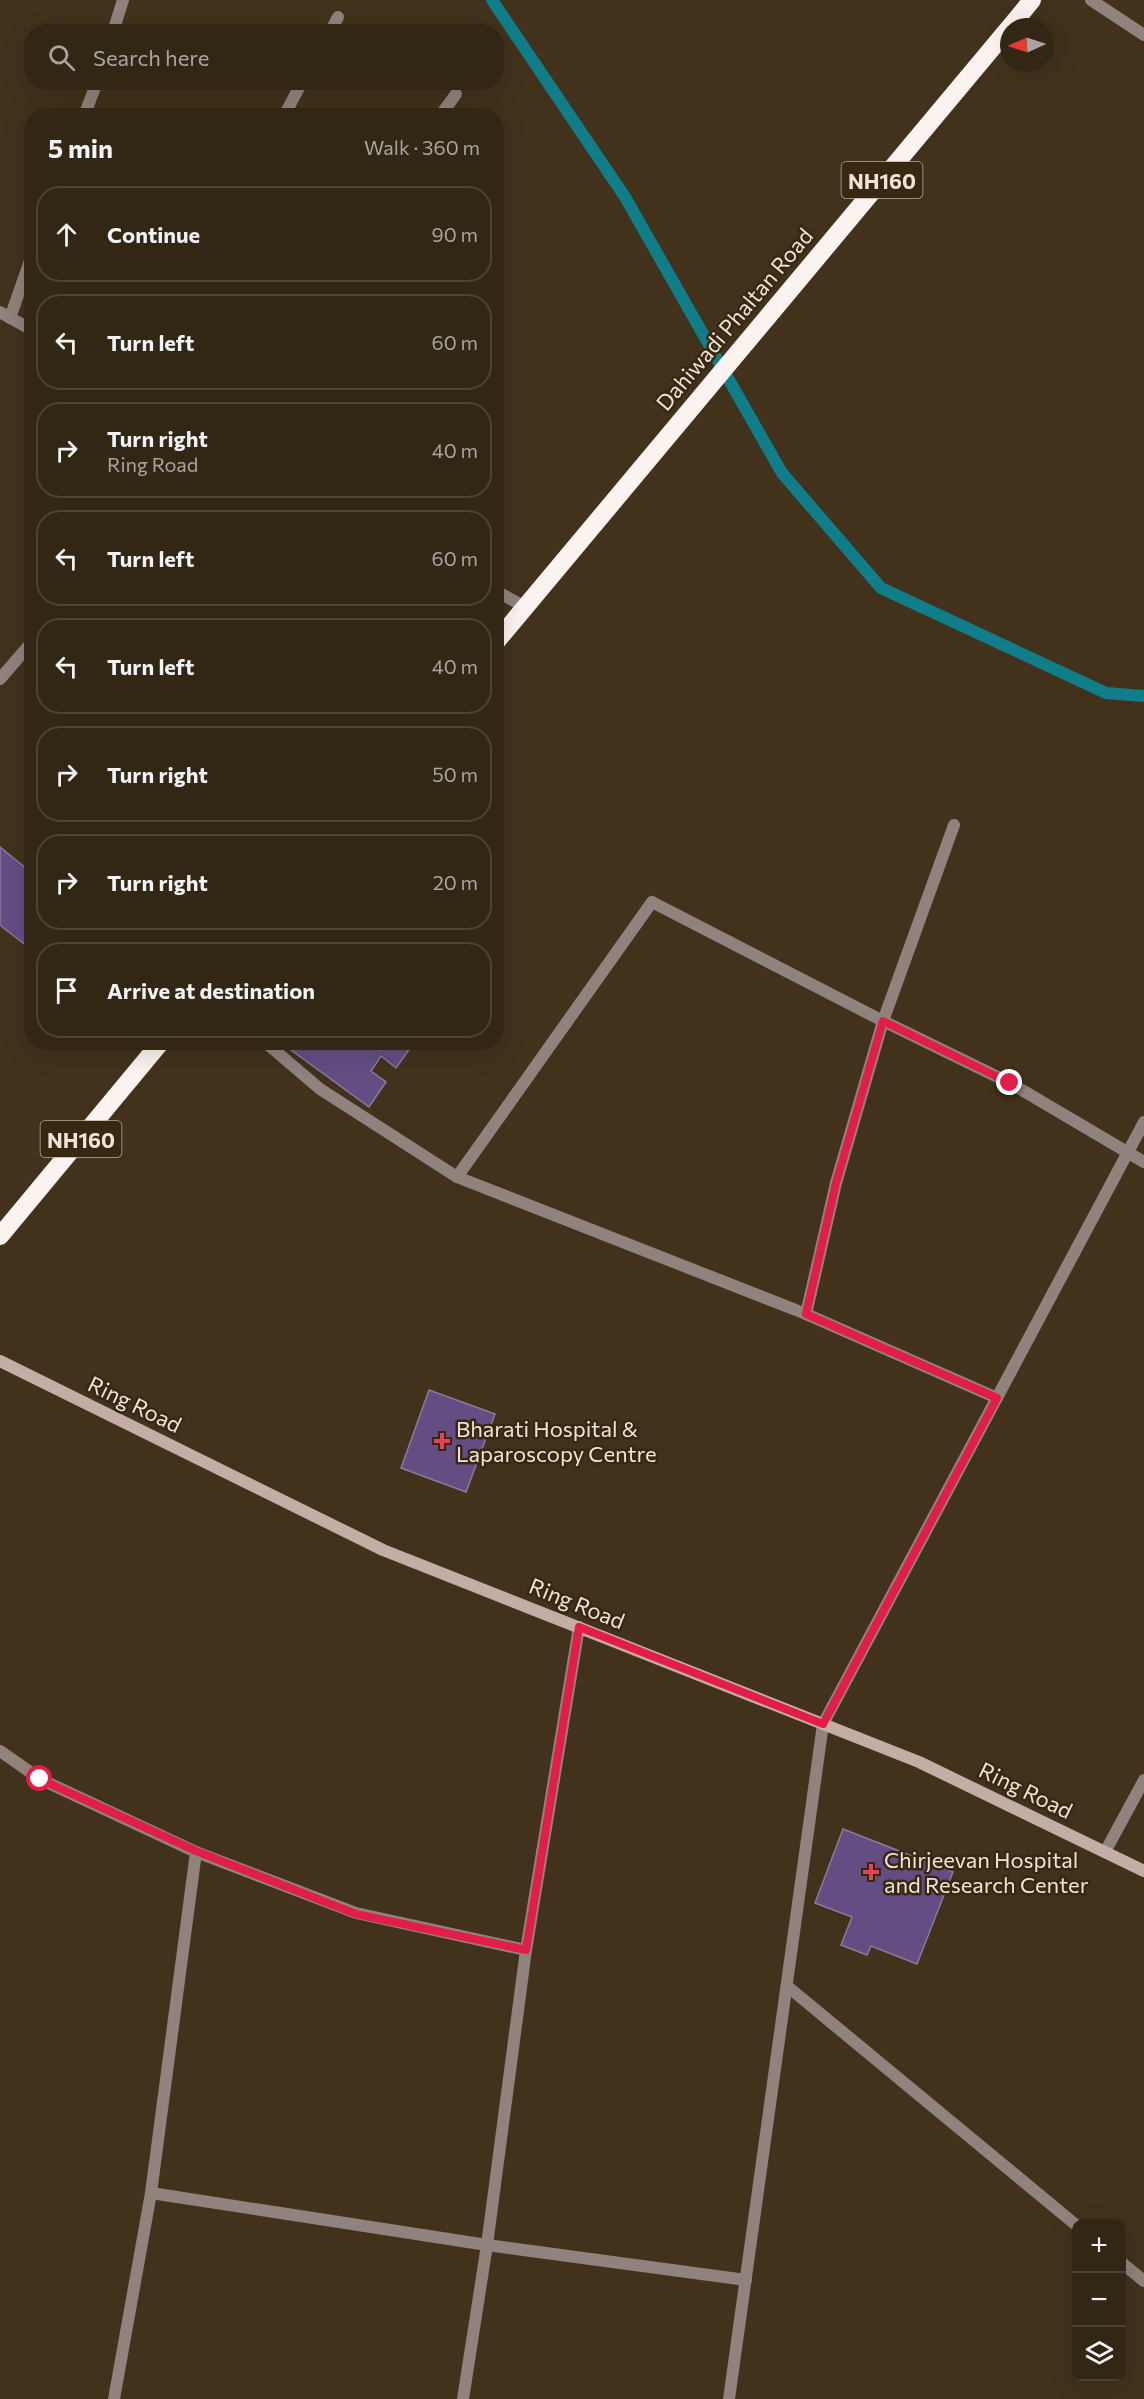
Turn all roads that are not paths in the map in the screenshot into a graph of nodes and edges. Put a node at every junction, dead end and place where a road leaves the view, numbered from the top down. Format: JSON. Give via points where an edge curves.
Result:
{"nodes":[{"id":1,"x":123,"y":0,"type":"edge"},
{"id":2,"x":1032,"y":0,"type":"edge"},
{"id":3,"x":1091,"y":0,"type":"edge"},
{"id":4,"x":338,"y":17,"type":"dead end"},
{"id":5,"x":1017,"y":18,"type":"edge"},
{"id":6,"x":116,"y":24,"type":"edge"},
{"id":7,"x":334,"y":24,"type":"edge"},
{"id":8,"x":1144,"y":35,"type":"edge"},
{"id":9,"x":1000,"y":38,"type":"edge"},
{"id":10,"x":94,"y":90,"type":"edge"},
{"id":11,"x":298,"y":90,"type":"edge"},
{"id":12,"x":456,"y":94,"type":"dead end"},
{"id":13,"x":87,"y":108,"type":"edge"},
{"id":14,"x":288,"y":108,"type":"edge"},
{"id":15,"x":446,"y":108,"type":"edge"},
{"id":16,"x":24,"y":273,"type":"edge"},
{"id":17,"x":5,"y":315,"type":"edge"},
{"id":18,"x":24,"y":326,"type":"edge"},
{"id":19,"x":504,"y":595,"type":"edge"},
{"id":20,"x":525,"y":607,"type":"junction"},
{"id":21,"x":504,"y":632,"type":"edge"},
{"id":22,"x":24,"y":651,"type":"edge"},
{"id":23,"x":0,"y":679,"type":"edge"},
{"id":24,"x":954,"y":825,"type":"dead end"},
{"id":25,"x":883,"y":1021,"type":"junction"},
{"id":26,"x":154,"y":1050,"type":"edge"},
{"id":27,"x":274,"y":1050,"type":"edge"},
{"id":28,"x":1144,"y":1122,"type":"edge"},
{"id":29,"x":1128,"y":1152,"type":"junction"},
{"id":30,"x":1144,"y":1162,"type":"edge"},
{"id":31,"x":457,"y":1177,"type":"junction"},
{"id":32,"x":0,"y":1236,"type":"edge"},
{"id":33,"x":806,"y":1314,"type":"junction"},
{"id":34,"x":0,"y":1361,"type":"edge"},
{"id":35,"x":997,"y":1398,"type":"junction"},
{"id":36,"x":579,"y":1627,"type":"junction"},
{"id":37,"x":823,"y":1724,"type":"junction"},
{"id":38,"x":0,"y":1751,"type":"edge"},
{"id":39,"x":1144,"y":1780,"type":"edge"},
{"id":40,"x":196,"y":1851,"type":"junction"},
{"id":41,"x":1105,"y":1852,"type":"junction"},
{"id":42,"x":1144,"y":1870,"type":"edge"},
{"id":43,"x":526,"y":1950,"type":"junction"},
{"id":44,"x":787,"y":1986,"type":"junction"},
{"id":45,"x":151,"y":2193,"type":"junction"},
{"id":46,"x":1072,"y":2221,"type":"edge"},
{"id":47,"x":487,"y":2246,"type":"junction"},
{"id":48,"x":1126,"y":2266,"type":"edge"},
{"id":49,"x":746,"y":2280,"type":"junction"},
{"id":50,"x":1144,"y":2282,"type":"edge"},
{"id":51,"x":114,"y":2399,"type":"edge"},
{"id":52,"x":463,"y":2399,"type":"edge"},
{"id":53,"x":729,"y":2399,"type":"edge"}],
"edges":[{"from":1,"to":6,"type":"street"},
{"from":2,"to":5,"type":"highway","name":"Dahiwadi Phaltan Road","number":"NH160"},
{"from":3,"to":8,"type":"street"},
{"from":4,"to":7,"type":"street"},
{"from":9,"to":20,"type":"highway","name":"Dahiwadi Phaltan Road","number":"NH160"},
{"from":10,"to":13,"type":"street"},
{"from":11,"to":14,"type":"street"},
{"from":12,"to":15,"type":"street"},
{"from":16,"to":17,"type":"street"},
{"from":17,"to":18,"type":"street"},
{"from":19,"to":20,"type":"street"},
{"from":20,"to":21,"type":"highway","name":"Dahiwadi Phaltan Road","number":"NH160"},
{"from":22,"to":23,"type":"street"},
{"from":24,"to":25,"type":"street"},
{"from":25,"to":29,"type":"street","via":[[1010,1083]]},
{"from":25,"to":31,"type":"street","via":[[652,902]]},
{"from":25,"to":33,"type":"street","via":[[836,1183]]},
{"from":26,"to":32,"type":"highway","number":"NH160"},
{"from":27,"to":31,"type":"street","via":[[320,1089]]},
{"from":28,"to":29,"type":"street"},
{"from":29,"to":30,"type":"street"},
{"from":29,"to":35,"type":"street"},
{"from":31,"to":33,"type":"street"},
{"from":33,"to":35,"type":"street"},
{"from":34,"to":36,"type":"main road","name":"Ring Road","via":[[383,1550]]},
{"from":35,"to":37,"type":"street"},
{"from":36,"to":37,"type":"main road","name":"Ring Road"},
{"from":36,"to":43,"type":"street"},
{"from":37,"to":41,"type":"main road","name":"Ring Road","via":[[919,1762]]},
{"from":37,"to":44,"type":"street"},
{"from":38,"to":40,"type":"street","via":[[40,1779]]},
{"from":39,"to":41,"type":"street"},
{"from":40,"to":43,"type":"street","via":[[356,1914]]},
{"from":40,"to":45,"type":"street"},
{"from":41,"to":42,"type":"main road","name":"Ring Road"},
{"from":43,"to":47,"type":"street"},
{"from":44,"to":46,"type":"street"},
{"from":44,"to":49,"type":"street"},
{"from":45,"to":47,"type":"street"},
{"from":45,"to":51,"type":"street"},
{"from":47,"to":49,"type":"street"},
{"from":47,"to":52,"type":"street"},
{"from":48,"to":50,"type":"street"},
{"from":49,"to":53,"type":"street"}]}
